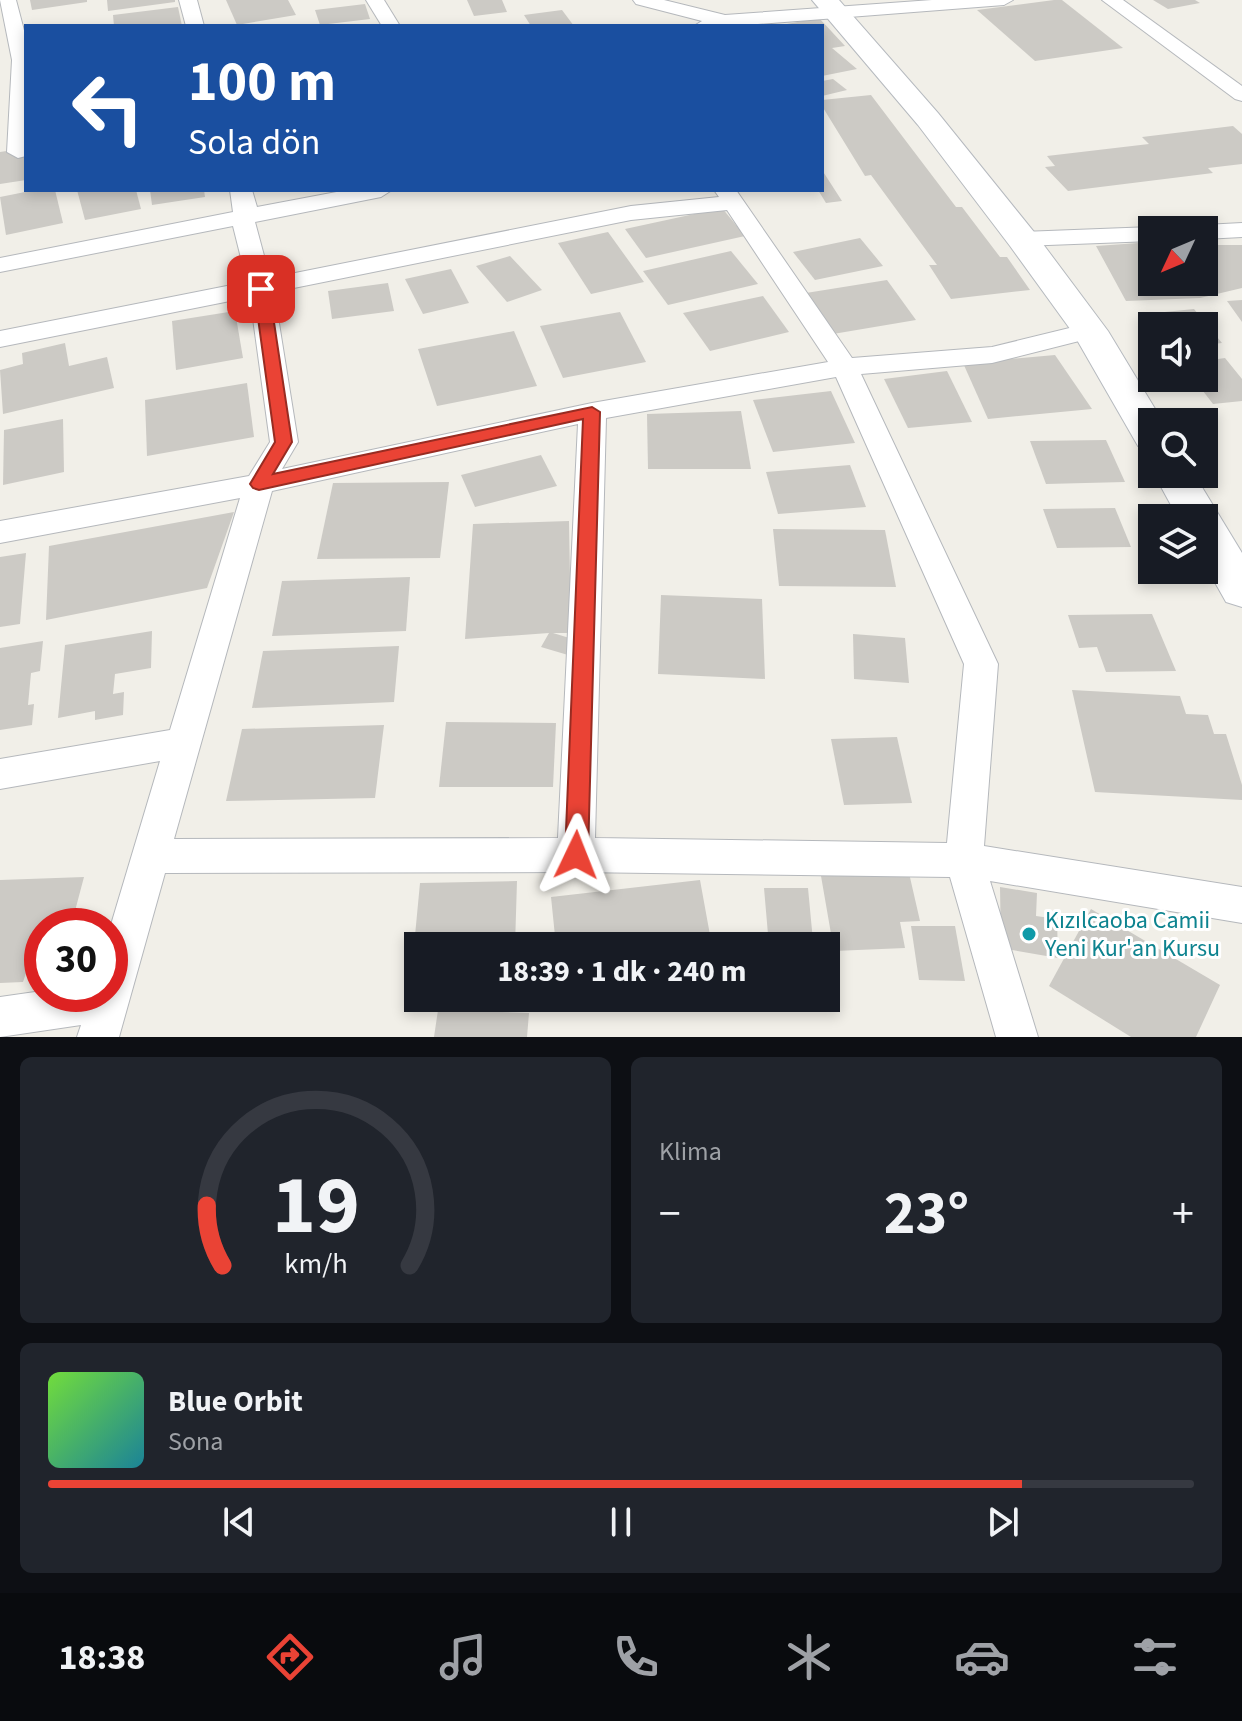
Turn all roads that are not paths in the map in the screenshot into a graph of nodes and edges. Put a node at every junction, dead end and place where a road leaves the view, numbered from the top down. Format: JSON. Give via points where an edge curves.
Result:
{"nodes":[{"id":1,"x":7,"y":0,"type":"edge"},
{"id":2,"x":188,"y":0,"type":"edge"},
{"id":3,"x":375,"y":0,"type":"edge"},
{"id":4,"x":642,"y":0,"type":"edge"},
{"id":5,"x":1111,"y":0,"type":"edge"},
{"id":6,"x":993,"y":1,"type":"edge"},
{"id":7,"x":829,"y":6,"type":"edge"},
{"id":8,"x":725,"y":21,"type":"junction"},
{"id":9,"x":194,"y":24,"type":"edge"},
{"id":10,"x":390,"y":24,"type":"edge"},
{"id":11,"x":712,"y":24,"type":"edge"},
{"id":12,"x":22,"y":60,"type":"junction"},
{"id":13,"x":0,"y":63,"type":"edge"},
{"id":14,"x":1242,"y":95,"type":"edge"},
{"id":15,"x":15,"y":153,"type":"edge"},
{"id":16,"x":242,"y":192,"type":"edge"},
{"id":17,"x":371,"y":192,"type":"edge"},
{"id":18,"x":728,"y":196,"type":"edge"},
{"id":19,"x":242,"y":218,"type":"junction"},
{"id":20,"x":1242,"y":230,"type":"edge"},
{"id":21,"x":1218,"y":231,"type":"edge"},
{"id":22,"x":1138,"y":235,"type":"edge"},
{"id":23,"x":1022,"y":239,"type":"junction"},
{"id":24,"x":0,"y":265,"type":"edge"},
{"id":25,"x":261,"y":289,"type":"junction"},
{"id":26,"x":1090,"y":331,"type":"junction"},
{"id":27,"x":0,"y":339,"type":"edge"},
{"id":28,"x":845,"y":367,"type":"junction"},
{"id":29,"x":592,"y":412,"type":"junction"},
{"id":30,"x":1138,"y":413,"type":"edge"},
{"id":31,"x":259,"y":484,"type":"junction"},
{"id":32,"x":0,"y":532,"type":"edge"},
{"id":33,"x":1218,"y":550,"type":"edge"},
{"id":34,"x":1242,"y":590,"type":"edge"},
{"id":35,"x":182,"y":743,"type":"junction"},
{"id":36,"x":0,"y":774,"type":"edge"},
{"id":37,"x":576,"y":855,"type":"junction"},
{"id":38,"x":151,"y":856,"type":"junction"},
{"id":39,"x":964,"y":860,"type":"junction"},
{"id":40,"x":1242,"y":905,"type":"edge"},
{"id":41,"x":0,"y":1017,"type":"edge"},
{"id":42,"x":104,"y":1019,"type":"edge"},
{"id":43,"x":1017,"y":1037,"type":"edge"}],
"edges":[{"from":1,"to":12,"type":"street"},
{"from":2,"to":9,"type":"street"},
{"from":3,"to":10,"type":"street"},
{"from":4,"to":8,"type":"street"},
{"from":5,"to":14,"type":"street"},
{"from":6,"to":7,"type":"street"},
{"from":7,"to":8,"type":"street"},
{"from":7,"to":23,"type":"main road","via":[[928,119]]},
{"from":8,"to":11,"type":"street"},
{"from":12,"to":13,"type":"street"},
{"from":12,"to":15,"type":"street"},
{"from":16,"to":19,"type":"street","via":[[246,208]]},
{"from":17,"to":19,"type":"street"},
{"from":18,"to":25,"type":"street"},
{"from":18,"to":28,"type":"street"},
{"from":19,"to":24,"type":"street"},
{"from":19,"to":25,"type":"street"},
{"from":20,"to":21,"type":"street"},
{"from":22,"to":23,"type":"street"},
{"from":23,"to":26,"type":"main road"},
{"from":25,"to":27,"type":"street"},
{"from":25,"to":31,"type":"street","via":[[284,442]]},
{"from":26,"to":28,"type":"street","via":[[992,355]]},
{"from":26,"to":30,"type":"main road"},
{"from":28,"to":29,"type":"street"},
{"from":28,"to":39,"type":"street","via":[[981,664]]},
{"from":29,"to":31,"type":"street"},
{"from":29,"to":37,"type":"street"},
{"from":31,"to":32,"type":"street"},
{"from":31,"to":35,"type":"street"},
{"from":33,"to":34,"type":"main road"},
{"from":35,"to":36,"type":"street"},
{"from":35,"to":38,"type":"street"},
{"from":37,"to":38,"type":"street"},
{"from":37,"to":39,"type":"street"},
{"from":38,"to":42,"type":"street"},
{"from":39,"to":40,"type":"street"},
{"from":39,"to":43,"type":"street"},
{"from":41,"to":42,"type":"street"}]}
